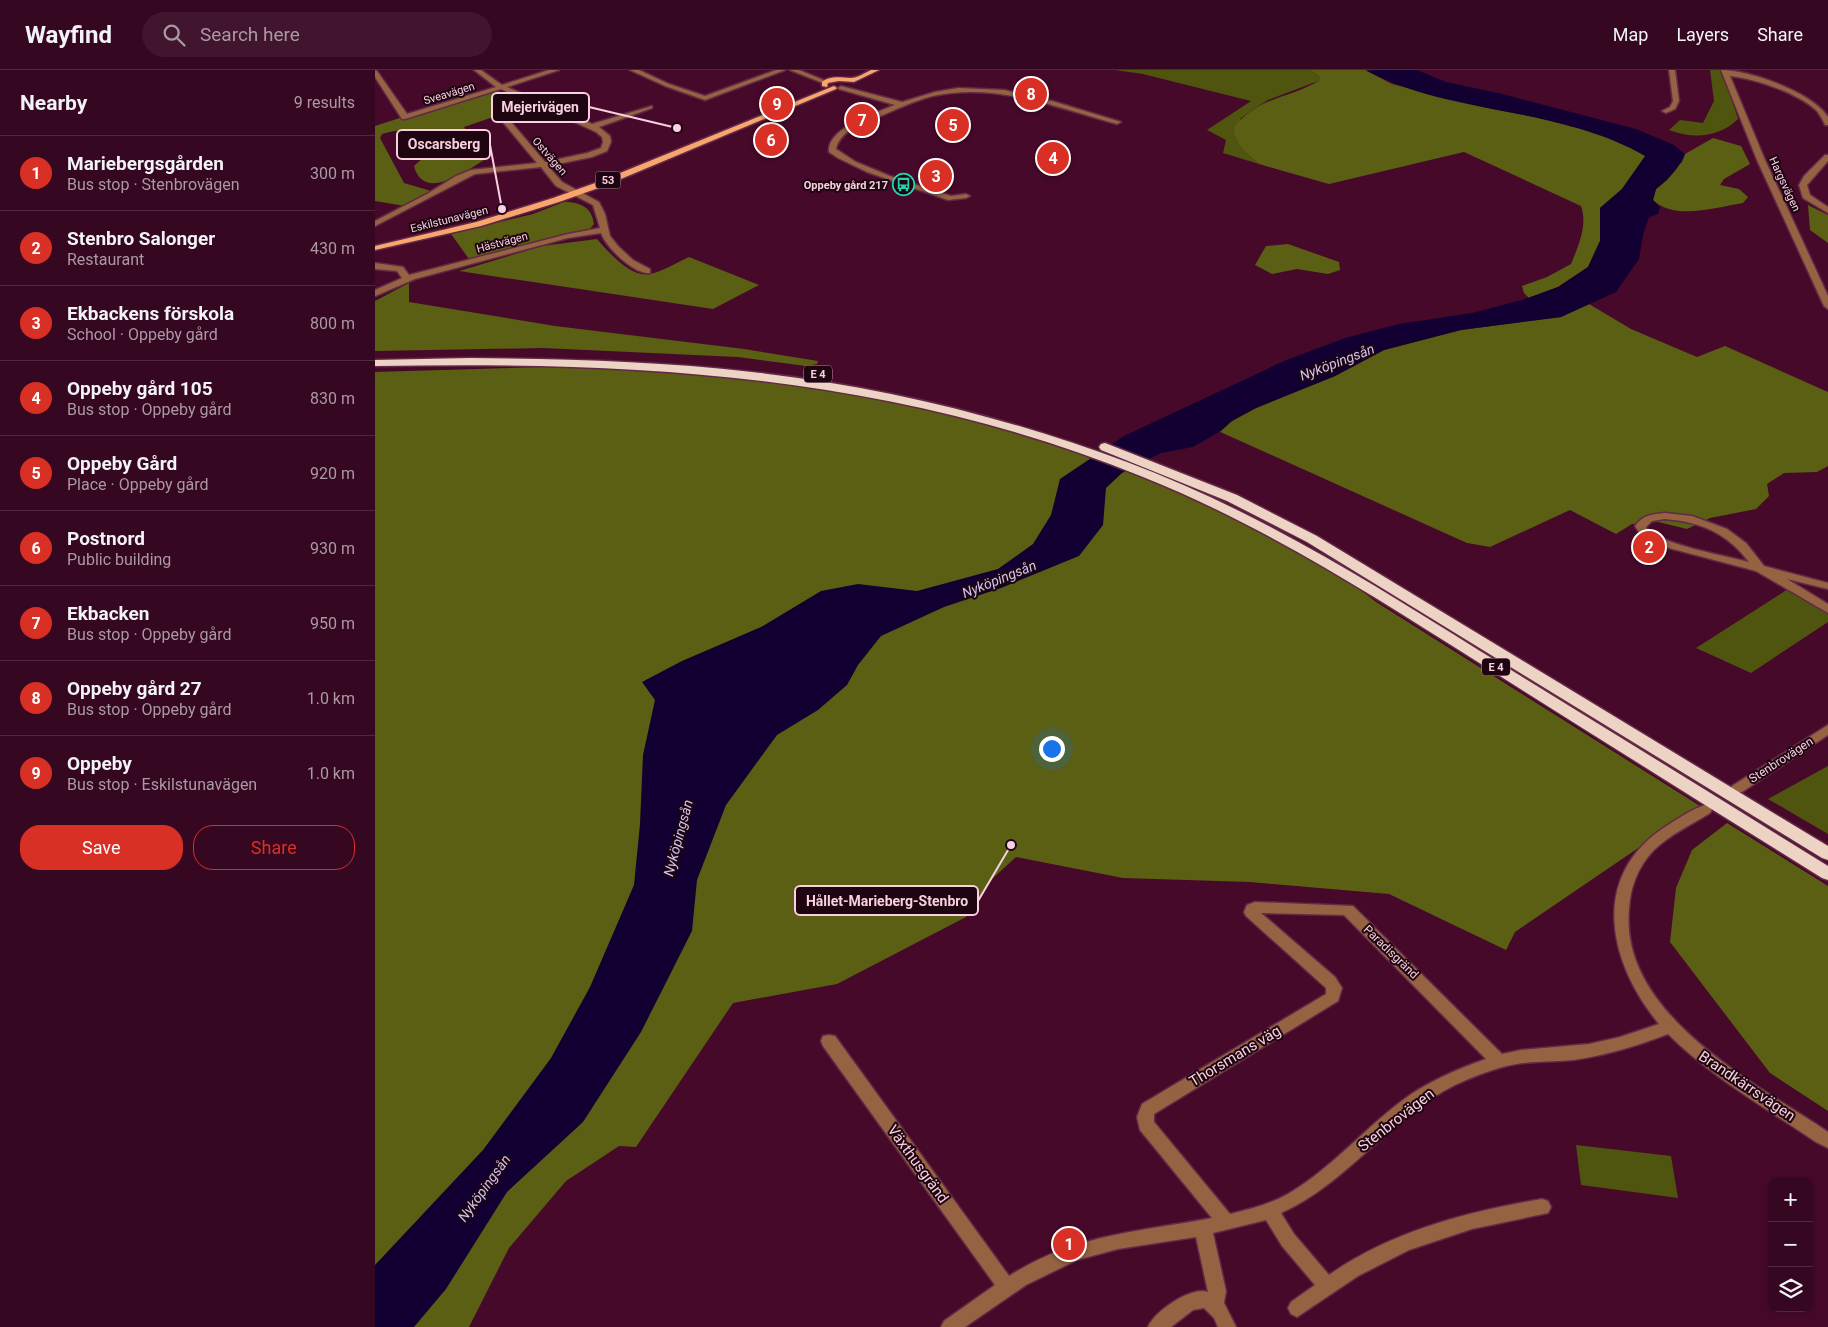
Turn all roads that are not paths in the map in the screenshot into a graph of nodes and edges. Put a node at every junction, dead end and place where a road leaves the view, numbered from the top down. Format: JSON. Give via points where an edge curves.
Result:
{"nodes":[{"id":1,"x":477,"y":70,"type":"edge"},
{"id":2,"x":556,"y":70,"type":"edge"},
{"id":3,"x":633,"y":70,"type":"edge"},
{"id":4,"x":768,"y":70,"type":"edge"},
{"id":5,"x":782,"y":70,"type":"edge"},
{"id":6,"x":793,"y":70,"type":"edge"},
{"id":7,"x":867,"y":70,"type":"edge"},
{"id":8,"x":877,"y":70,"type":"edge"},
{"id":9,"x":1672,"y":70,"type":"edge"},
{"id":10,"x":1725,"y":71,"type":"edge"},
{"id":11,"x":375,"y":72,"type":"edge"},
{"id":12,"x":806,"y":74,"type":"junction"},
{"id":13,"x":843,"y":78,"type":"junction"},
{"id":14,"x":833,"y":79,"type":"junction"},
{"id":15,"x":852,"y":83,"type":"junction"},
{"id":16,"x":825,"y":84,"type":"junction"},
{"id":17,"x":501,"y":87,"type":"junction"},
{"id":18,"x":837,"y":88,"type":"junction"},
{"id":19,"x":696,"y":95,"type":"junction"},
{"id":20,"x":906,"y":103,"type":"junction"},
{"id":21,"x":650,"y":107,"type":"dead end"},
{"id":22,"x":549,"y":108,"type":"junction"},
{"id":23,"x":1666,"y":111,"type":"dead end"},
{"id":24,"x":1117,"y":122,"type":"dead end"},
{"id":25,"x":1828,"y":123,"type":"edge"},
{"id":26,"x":592,"y":127,"type":"junction"},
{"id":27,"x":1828,"y":157,"type":"edge"},
{"id":28,"x":541,"y":165,"type":"junction"},
{"id":29,"x":572,"y":192,"type":"junction"},
{"id":30,"x":966,"y":196,"type":"dead end"},
{"id":31,"x":1828,"y":212,"type":"edge"},
{"id":32,"x":375,"y":224,"type":"edge"},
{"id":33,"x":604,"y":230,"type":"junction"},
{"id":34,"x":375,"y":241,"type":"edge"},
{"id":35,"x":375,"y":248,"type":"edge"},
{"id":36,"x":375,"y":266,"type":"edge"},
{"id":37,"x":647,"y":271,"type":"dead end"},
{"id":38,"x":406,"y":278,"type":"junction"},
{"id":39,"x":375,"y":293,"type":"edge"},
{"id":40,"x":1828,"y":306,"type":"edge"},
{"id":41,"x":375,"y":356,"type":"edge"},
{"id":42,"x":375,"y":364,"type":"edge"},
{"id":43,"x":1071,"y":440,"type":"junction"},
{"id":44,"x":1159,"y":473,"type":"junction"},
{"id":45,"x":1759,"y":568,"type":"junction"},
{"id":46,"x":1828,"y":586,"type":"edge"},
{"id":47,"x":1828,"y":609,"type":"edge"},
{"id":48,"x":1827,"y":728,"type":"edge"},
{"id":49,"x":1737,"y":788,"type":"dead end"},
{"id":50,"x":1705,"y":810,"type":"dead end"},
{"id":51,"x":1828,"y":854,"type":"edge"},
{"id":52,"x":1828,"y":874,"type":"edge"},
{"id":53,"x":1255,"y":907,"type":"joint"},
{"id":54,"x":1669,"y":1027,"type":"junction"},
{"id":55,"x":829,"y":1041,"type":"dead end"},
{"id":56,"x":1499,"y":1062,"type":"junction"},
{"id":57,"x":1828,"y":1142,"type":"edge"},
{"id":58,"x":1542,"y":1207,"type":"dead end"},
{"id":59,"x":1270,"y":1211,"type":"junction"},
{"id":60,"x":1226,"y":1222,"type":"junction"},
{"id":61,"x":1203,"y":1228,"type":"junction"},
{"id":62,"x":1007,"y":1287,"type":"junction"},
{"id":63,"x":1328,"y":1287,"type":"junction"},
{"id":64,"x":1215,"y":1304,"type":"junction"},
{"id":65,"x":1297,"y":1308,"type":"dead end"},
{"id":66,"x":950,"y":1327,"type":"edge"},
{"id":67,"x":1157,"y":1327,"type":"edge"},
{"id":68,"x":1227,"y":1327,"type":"edge"}],
"edges":[{"from":1,"to":17,"type":"street"},
{"from":2,"to":17,"type":"street","name":"Sveavägen"},
{"from":3,"to":19,"type":"street"},
{"from":4,"to":19,"type":"street"},
{"from":5,"to":19,"type":"street","via":[[705,98]]},
{"from":6,"to":12,"type":"street"},
{"from":7,"to":13,"type":"main road","number":"53"},
{"from":8,"to":15,"type":"main road","number":"53"},
{"from":9,"to":23,"type":"street","via":[[1676,101],[1673,108]]},
{"from":10,"to":25,"type":"street","via":[[1802,99],[1818,109]]},
{"from":10,"to":40,"type":"street","name":"Hargsvägen","via":[[1761,160]]},
{"from":11,"to":17,"type":"street","name":"Sveavägen","via":[[405,117]]},
{"from":12,"to":14,"type":"street"},
{"from":12,"to":16,"type":"street"},
{"from":13,"to":14,"type":"main road","number":"53"},
{"from":13,"to":15,"type":"main road","number":"53"},
{"from":14,"to":16,"type":"main road","number":"53"},
{"from":15,"to":18,"type":"main road","number":"53"},
{"from":15,"to":20,"type":"street"},
{"from":16,"to":18,"type":"main road"},
{"from":16,"to":29,"type":"main road","name":"Eskilstunavägen","number":"53"},
{"from":17,"to":22,"type":"street"},
{"from":18,"to":20,"type":"street"},
{"from":18,"to":29,"type":"main road","name":"Eskilstunavägen","number":"53"},
{"from":20,"to":24,"type":"street","via":[[953,91],[996,90]]},
{"from":20,"to":30,"type":"street","via":[[838,135],[833,150],[838,157],[854,165],[951,198]]},
{"from":21,"to":26,"type":"street"},
{"from":22,"to":26,"type":"street"},
{"from":22,"to":28,"type":"street","name":"Ostvägen","via":[[506,121]]},
{"from":26,"to":28,"type":"street","via":[[606,136],[604,149]]},
{"from":27,"to":31,"type":"street","via":[[1803,185],[1806,196]]},
{"from":28,"to":29,"type":"street","name":"Ostvägen","via":[[559,184]]},
{"from":28,"to":32,"type":"street","via":[[474,172]]},
{"from":29,"to":33,"type":"street","name":"Ostvägen","via":[[595,204]]},
{"from":29,"to":34,"type":"main road","name":"Eskilstunavägen","number":"53","via":[[475,221]]},
{"from":29,"to":35,"type":"main road","name":"Eskilstunavägen","number":"53","via":[[487,222]]},
{"from":33,"to":37,"type":"street","name":"Ostvägen","via":[[615,248],[630,262]]},
{"from":33,"to":38,"type":"street","name":"Hästvägen","via":[[568,236]]},
{"from":36,"to":38,"type":"street","via":[[400,269]]},
{"from":38,"to":39,"type":"street","name":"Hästvägen"},
{"from":41,"to":43,"type":"highway","number":"E 4","via":[[514,352],[593,354],[761,367],[918,393],[1010,416]]},
{"from":42,"to":43,"type":"highway","number":"E 4","via":[[577,361],[663,365],[759,375],[911,401]]},
{"from":43,"to":44,"type":"highway","number":"E 4"},
{"from":44,"to":51,"type":"highway","number":"E 4","via":[[1232,498],[1321,544]]},
{"from":44,"to":52,"type":"highway","number":"E 4","via":[[1350,576]]},
{"from":45,"to":45,"type":"street","via":[[1742,545],[1723,531],[1688,518],[1649,518],[1640,526],[1646,535],[1673,546]]},
{"from":45,"to":46,"type":"street"},
{"from":45,"to":47,"type":"street"},
{"from":48,"to":49,"type":"street","name":"Stenbrovägen"},
{"from":50,"to":54,"type":"street","via":[[1653,843],[1625,886],[1621,903],[1620,930],[1628,960],[1647,996]]},
{"from":53,"to":56,"type":"street","name":"Paradisgränd","via":[[1348,910]]},
{"from":53,"to":60,"type":"street","name":"Thorsmans väg","via":[[1251,912],[1330,981],[1334,988],[1333,997],[1148,1110],[1145,1117],[1146,1125]]},
{"from":54,"to":56,"type":"street","name":"Stenbrovägen","via":[[1593,1051]]},
{"from":54,"to":57,"type":"street","name":"Brandkärrsvägen","via":[[1715,1066]]},
{"from":55,"to":62,"type":"street","name":"Växthusgränd"},
{"from":56,"to":59,"type":"street","name":"Stenbrovägen","via":[[1436,1088],[1397,1115],[1316,1185]]},
{"from":58,"to":63,"type":"street","via":[[1506,1213],[1426,1236],[1359,1265]]},
{"from":59,"to":60,"type":"street","name":"Stenbrovägen"},
{"from":59,"to":63,"type":"street","via":[[1288,1240]]},
{"from":60,"to":61,"type":"street","name":"Stenbrovägen"},
{"from":61,"to":62,"type":"street","name":"Stenbrovägen","via":[[1095,1246],[1051,1263]]},
{"from":61,"to":64,"type":"street","via":[[1217,1291]]},
{"from":62,"to":66,"type":"street","name":"Stenbrovägen"},
{"from":63,"to":65,"type":"street"},
{"from":64,"to":67,"type":"street","via":[[1203,1298],[1195,1299]]},
{"from":64,"to":68,"type":"street"}]}
